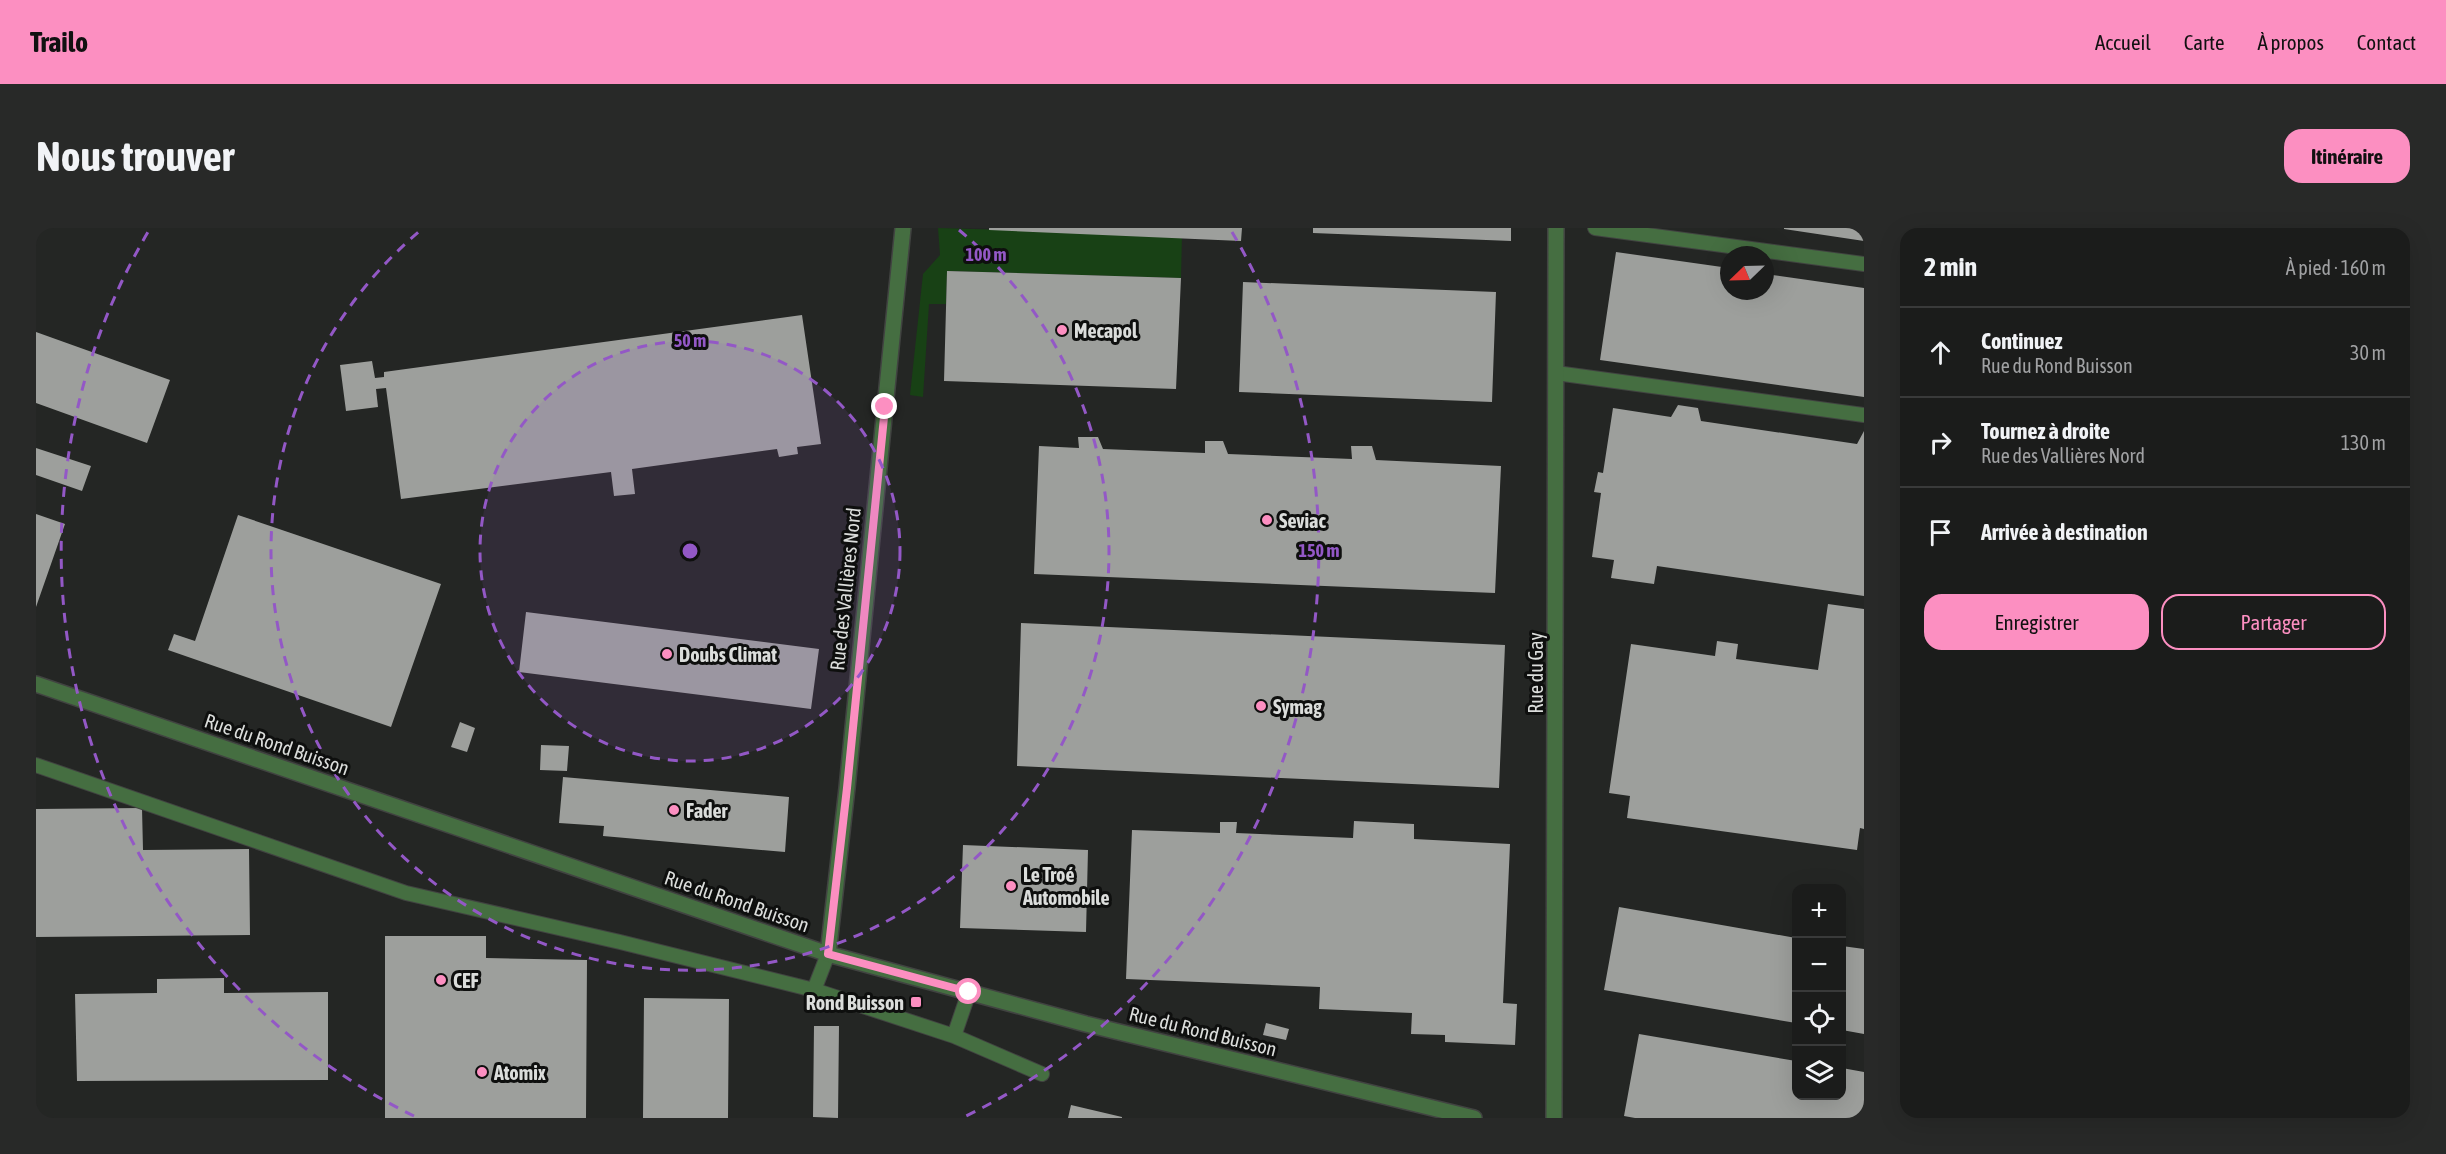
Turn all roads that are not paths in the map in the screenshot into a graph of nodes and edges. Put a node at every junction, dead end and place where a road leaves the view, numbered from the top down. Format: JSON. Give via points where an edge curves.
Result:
{"nodes":[{"id":1,"x":903,"y":228,"type":"edge"},
{"id":2,"x":1556,"y":228,"type":"edge"},
{"id":3,"x":1595,"y":228,"type":"edge"},
{"id":4,"x":1864,"y":264,"type":"edge"},
{"id":5,"x":1556,"y":373,"type":"junction"},
{"id":6,"x":1864,"y":415,"type":"edge"},
{"id":7,"x":36,"y":684,"type":"edge"},
{"id":8,"x":36,"y":765,"type":"edge"},
{"id":9,"x":828,"y":954,"type":"junction"},
{"id":10,"x":814,"y":990,"type":"junction"},
{"id":11,"x":969,"y":992,"type":"junction"},
{"id":12,"x":954,"y":1036,"type":"junction"},
{"id":13,"x":1042,"y":1074,"type":"dead end"},
{"id":14,"x":1474,"y":1118,"type":"edge"},
{"id":15,"x":1554,"y":1118,"type":"edge"}],
"edges":[{"from":1,"to":9,"type":"street","name":"Rue des Vallières Nord"},
{"from":2,"to":5,"type":"street","name":"Rue du Gay"},
{"from":3,"to":4,"type":"lane"},
{"from":5,"to":6,"type":"lane"},
{"from":5,"to":15,"type":"street","name":"Rue du Gay"},
{"from":7,"to":9,"type":"street","name":"Rue du Rond Buisson"},
{"from":8,"to":10,"type":"lane","via":[[406,893]]},
{"from":9,"to":10,"type":"lane"},
{"from":9,"to":11,"type":"street","name":"Rue du Rond Buisson"},
{"from":10,"to":12,"type":"lane"},
{"from":11,"to":12,"type":"lane"},
{"from":11,"to":14,"type":"street","name":"Rue du Rond Buisson"},
{"from":12,"to":13,"type":"lane"}]}
